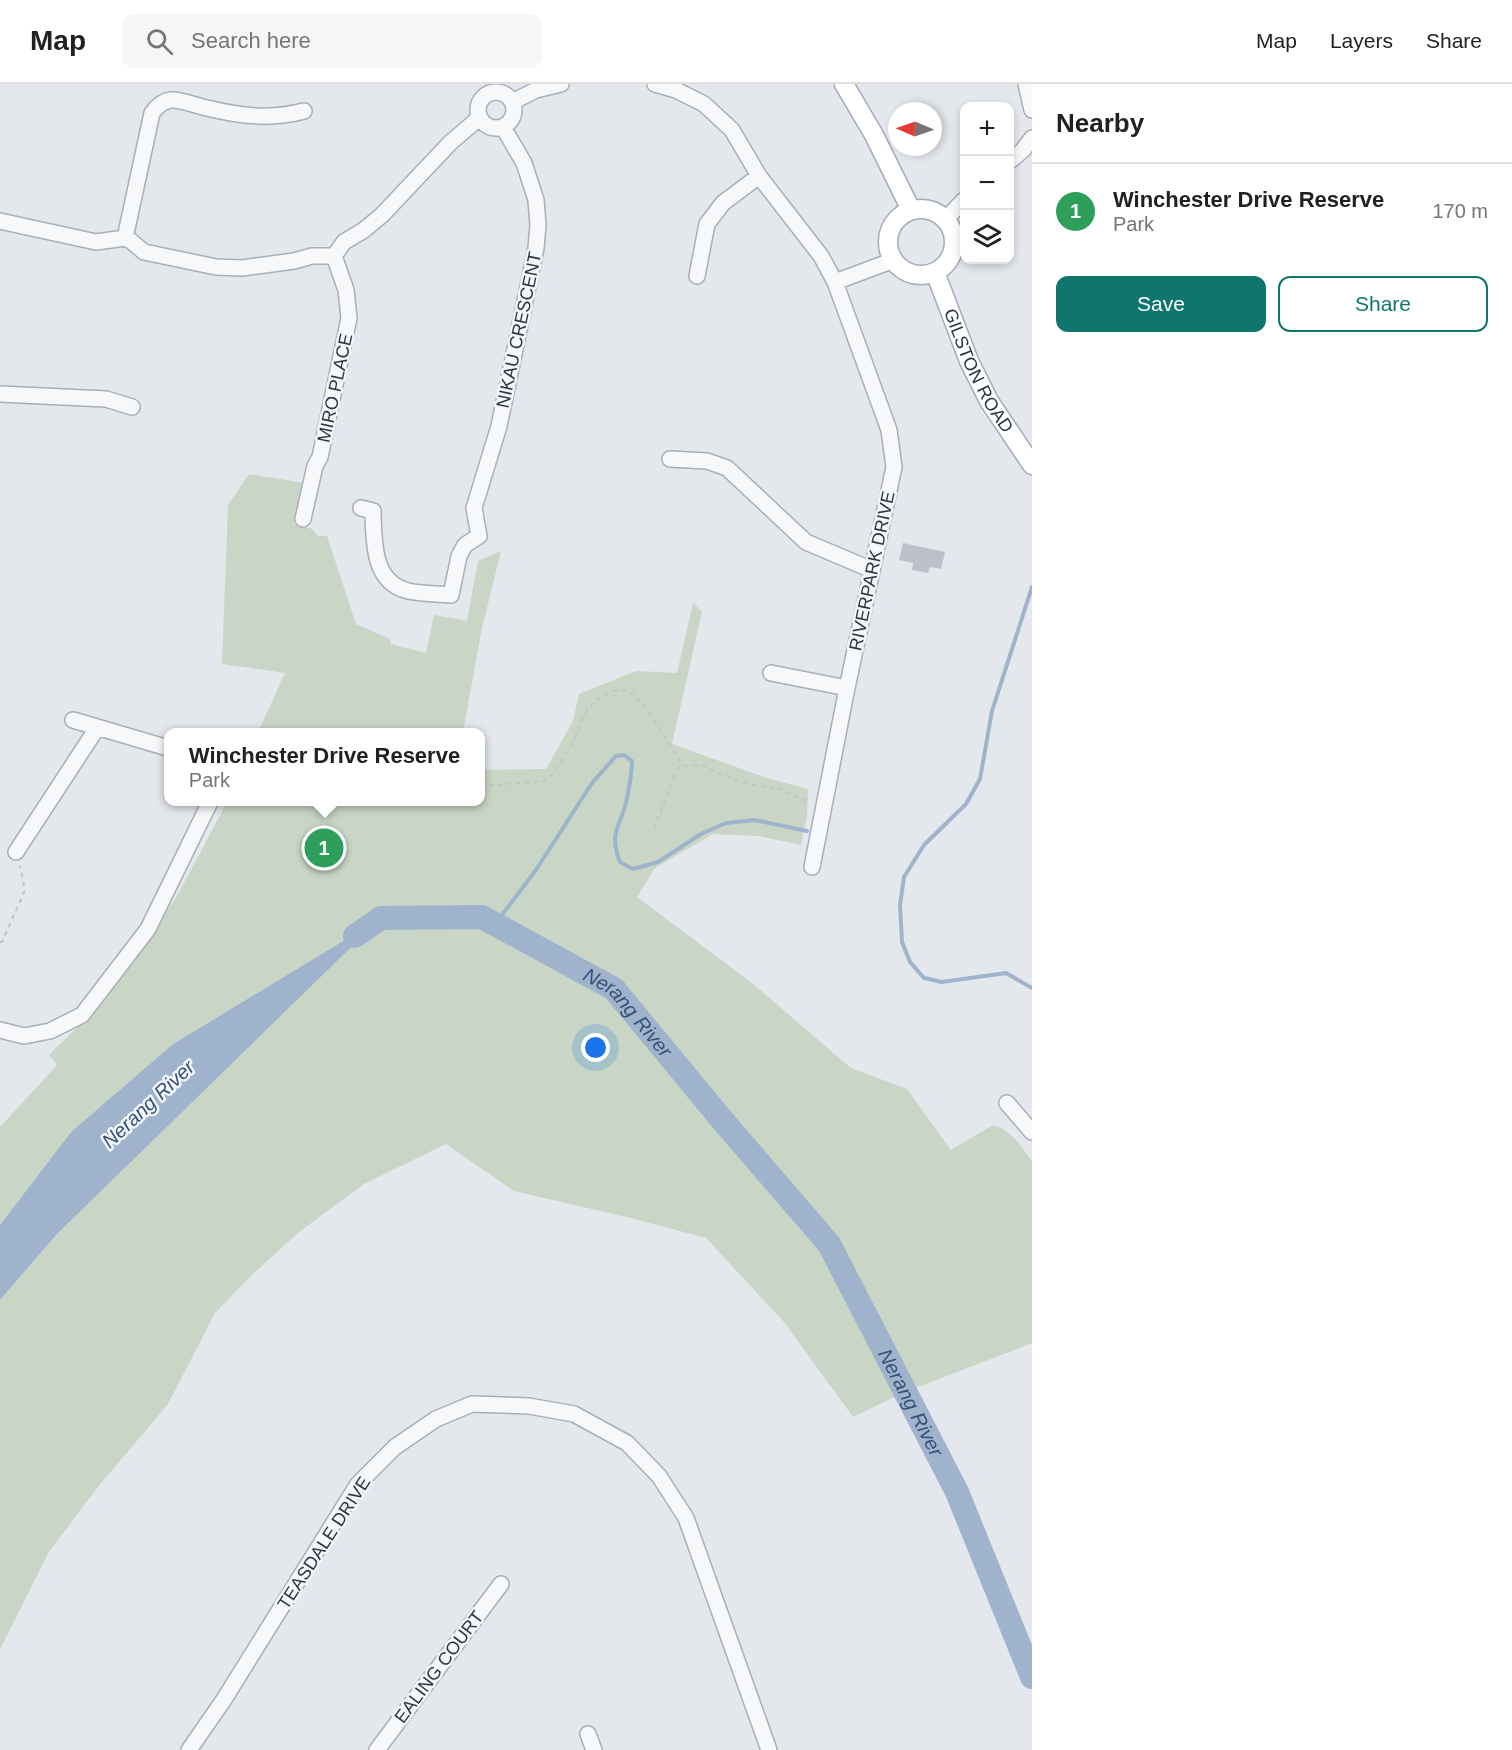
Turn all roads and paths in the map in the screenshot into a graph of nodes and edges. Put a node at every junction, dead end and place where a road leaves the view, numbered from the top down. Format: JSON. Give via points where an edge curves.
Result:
{"nodes":[{"id":1,"x":561,"y":84,"type":"edge"},
{"id":2,"x":655,"y":84,"type":"edge"},
{"id":3,"x":844,"y":84,"type":"edge"},
{"id":4,"x":1026,"y":84,"type":"edge"},
{"id":5,"x":484,"y":89,"type":"edge"},
{"id":6,"x":512,"y":102,"type":"junction"},
{"id":7,"x":1032,"y":110,"type":"edge"},
{"id":8,"x":304,"y":111,"type":"dead end"},
{"id":9,"x":479,"y":118,"type":"junction"},
{"id":10,"x":504,"y":127,"type":"junction"},
{"id":11,"x":1032,"y":138,"type":"edge"},
{"id":12,"x":1014,"y":158,"type":"edge"},
{"id":13,"x":759,"y":176,"type":"junction"},
{"id":14,"x":960,"y":204,"type":"edge"},
{"id":15,"x":911,"y":210,"type":"junction"},
{"id":16,"x":946,"y":219,"type":"junction"},
{"id":17,"x":0,"y":221,"type":"edge"},
{"id":18,"x":125,"y":238,"type":"junction"},
{"id":19,"x":334,"y":256,"type":"junction"},
{"id":20,"x":894,"y":260,"type":"junction"},
{"id":21,"x":935,"y":272,"type":"junction"},
{"id":22,"x":697,"y":276,"type":"dead end"},
{"id":23,"x":835,"y":282,"type":"junction"},
{"id":24,"x":0,"y":394,"type":"edge"},
{"id":25,"x":132,"y":407,"type":"dead end"},
{"id":26,"x":670,"y":459,"type":"dead end"},
{"id":27,"x":1032,"y":465,"type":"edge"},
{"id":28,"x":361,"y":508,"type":"dead end"},
{"id":29,"x":303,"y":519,"type":"dead end"},
{"id":30,"x":872,"y":570,"type":"junction"},
{"id":31,"x":771,"y":673,"type":"dead end"},
{"id":32,"x":847,"y":688,"type":"junction"},
{"id":33,"x":73,"y":720,"type":"dead end"},
{"id":34,"x":97,"y":728,"type":"junction"},
{"id":35,"x":164,"y":747,"type":"edge"},
{"id":36,"x":683,"y":766,"type":"junction"},
{"id":37,"x":485,"y":786,"type":"edge"},
{"id":38,"x":826,"y":799,"type":"junction"},
{"id":39,"x":208,"y":806,"type":"edge"},
{"id":40,"x":654,"y":829,"type":"dead end"},
{"id":41,"x":16,"y":852,"type":"joint"},
{"id":42,"x":812,"y":867,"type":"dead end"},
{"id":43,"x":0,"y":942,"type":"edge"},
{"id":44,"x":0,"y":1030,"type":"edge"},
{"id":45,"x":1007,"y":1103,"type":"dead end"},
{"id":46,"x":1032,"y":1132,"type":"edge"},
{"id":47,"x":501,"y":1584,"type":"dead end"},
{"id":48,"x":588,"y":1734,"type":"dead end"},
{"id":49,"x":189,"y":1750,"type":"edge"},
{"id":50,"x":377,"y":1750,"type":"edge"},
{"id":51,"x":594,"y":1750,"type":"edge"},
{"id":52,"x":769,"y":1750,"type":"edge"}],
"edges":[{"from":1,"to":6,"type":"street"},
{"from":2,"to":13,"type":"street","name":"RIVERPARK DRIVE","via":[[704,104],[732,130]]},
{"from":3,"to":15,"type":"main road"},
{"from":4,"to":7,"type":"street"},
{"from":5,"to":6,"type":"street","via":[[498,92]]},
{"from":5,"to":9,"type":"street"},
{"from":6,"to":10,"type":"street","via":[[512,119]]},
{"from":8,"to":18,"type":"street","via":[[262,117],[171,100],[160,103],[152,112]]},
{"from":9,"to":10,"type":"street","via":[[489,128]]},
{"from":9,"to":19,"type":"street","via":[[382,215],[344,242]]},
{"from":10,"to":28,"type":"street","name":"NIKAU CRESCENT","via":[[524,163],[536,200],[536,248],[499,426],[474,508],[478,536],[465,545],[459,556],[451,595],[408,591],[381,571],[374,548],[373,511]]},
{"from":11,"to":12,"type":"street"},
{"from":13,"to":22,"type":"street","via":[[723,203],[707,224]]},
{"from":13,"to":23,"type":"street","name":"RIVERPARK DRIVE","via":[[821,256]]},
{"from":14,"to":16,"type":"street"},
{"from":15,"to":16,"type":"main road","via":[[928,209]]},
{"from":15,"to":20,"type":"main road","via":[[890,231],[888,241]]},
{"from":16,"to":21,"type":"main road","via":[[953,232],[953,250]]},
{"from":17,"to":18,"type":"street","via":[[96,243]]},
{"from":18,"to":19,"type":"street","via":[[144,252],[216,267],[242,268]]},
{"from":19,"to":29,"type":"street","name":"MIRO PLACE","via":[[346,290],[348,329]]},
{"from":20,"to":21,"type":"main road","via":[[917,274]]},
{"from":20,"to":23,"type":"street"},
{"from":21,"to":27,"type":"main road","name":"GILSTON ROAD","via":[[984,391]]},
{"from":23,"to":30,"type":"street","name":"RIVERPARK DRIVE","via":[[889,430],[894,467]]},
{"from":24,"to":25,"type":"street","via":[[106,399]]},
{"from":26,"to":30,"type":"street","via":[[707,461],[727,468],[806,542]]},
{"from":30,"to":32,"type":"street","name":"RIVERPARK DRIVE"},
{"from":31,"to":32,"type":"street"},
{"from":32,"to":38,"type":"street","name":"RIVERPARK DRIVE"},
{"from":33,"to":34,"type":"street"},
{"from":34,"to":35,"type":"street"},
{"from":34,"to":41,"type":"street"},
{"from":36,"to":37,"type":"path","via":[[640,702],[628,691],[619,690],[587,710],[550,777],[544,781]]},
{"from":36,"to":38,"type":"path","via":[[701,765],[736,781],[782,789],[803,800]]},
{"from":36,"to":40,"type":"path","via":[[673,778]]},
{"from":38,"to":42,"type":"street","name":"RIVERPARK DRIVE"},
{"from":39,"to":44,"type":"street","via":[[147,929],[82,1015],[50,1031],[24,1036]]},
{"from":41,"to":43,"type":"path","via":[[25,890]]},
{"from":45,"to":46,"type":"street"},
{"from":47,"to":50,"type":"street","name":"EALING COURT"},
{"from":48,"to":51,"type":"street"},
{"from":49,"to":52,"type":"street","name":"TEASDALE DRIVE","via":[[358,1484],[395,1447],[436,1419],[472,1404],[529,1406],[574,1414],[627,1443],[659,1476],[686,1518]]}]}
